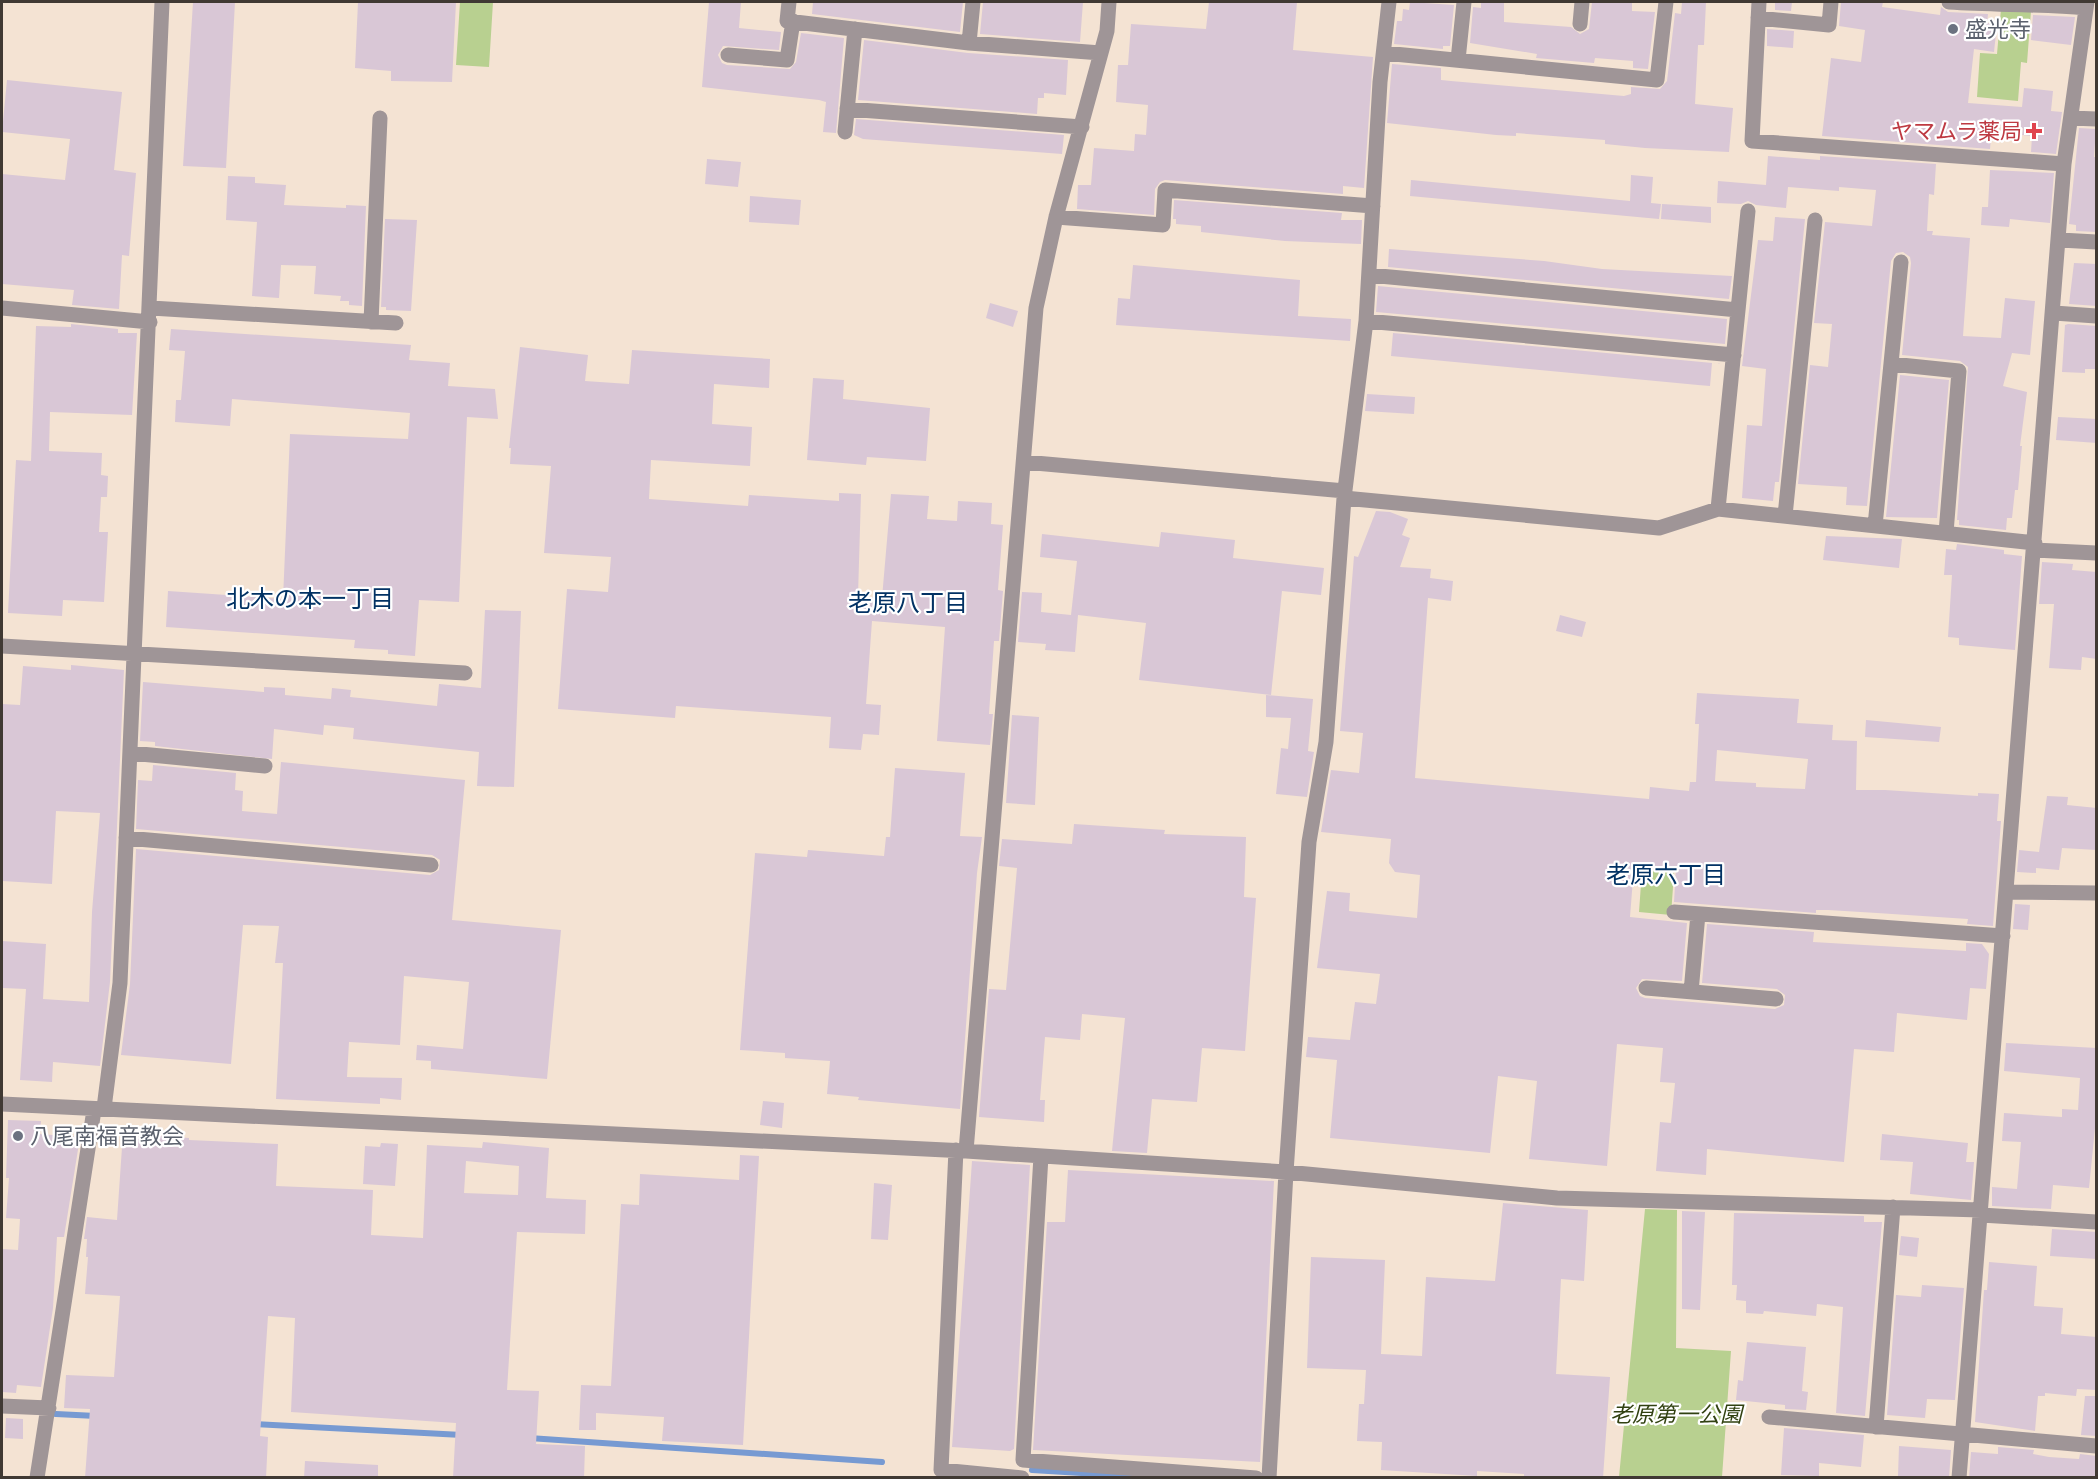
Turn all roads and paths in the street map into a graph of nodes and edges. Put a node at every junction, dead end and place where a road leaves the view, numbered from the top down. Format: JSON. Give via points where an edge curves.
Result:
{"nodes":[{"id":1,"x":162,"y":2,"type":"edge"},
{"id":2,"x":789,"y":2,"type":"edge"},
{"id":3,"x":974,"y":2,"type":"edge"},
{"id":4,"x":1109,"y":2,"type":"edge"},
{"id":5,"x":1389,"y":2,"type":"edge"},
{"id":6,"x":1464,"y":2,"type":"edge"},
{"id":7,"x":1582,"y":2,"type":"edge"},
{"id":8,"x":1666,"y":2,"type":"edge"},
{"id":9,"x":1759,"y":2,"type":"edge"},
{"id":10,"x":1832,"y":2,"type":"edge"},
{"id":11,"x":1949,"y":2,"type":"edge"},
{"id":12,"x":2086,"y":5,"type":"edge"},
{"id":13,"x":1758,"y":18,"type":"junction"},
{"id":14,"x":793,"y":21,"type":"junction"},
{"id":15,"x":1580,"y":24,"type":"dead end"},
{"id":16,"x":855,"y":29,"type":"junction"},
{"id":17,"x":969,"y":43,"type":"junction"},
{"id":18,"x":1384,"y":52,"type":"junction"},
{"id":19,"x":1101,"y":54,"type":"junction"},
{"id":20,"x":728,"y":56,"type":"dead end"},
{"id":21,"x":1458,"y":60,"type":"junction"},
{"id":22,"x":847,"y":109,"type":"junction"},
{"id":23,"x":380,"y":118,"type":"dead end"},
{"id":24,"x":2071,"y":118,"type":"junction"},
{"id":25,"x":2097,"y":119,"type":"edge"},
{"id":26,"x":1082,"y":127,"type":"junction"},
{"id":27,"x":845,"y":132,"type":"dead end"},
{"id":28,"x":2064,"y":164,"type":"junction"},
{"id":29,"x":1372,"y":206,"type":"junction"},
{"id":30,"x":1748,"y":211,"type":"dead end"},
{"id":31,"x":1056,"y":217,"type":"junction"},
{"id":32,"x":1815,"y":220,"type":"dead end"},
{"id":33,"x":2060,"y":240,"type":"junction"},
{"id":34,"x":2097,"y":242,"type":"edge"},
{"id":35,"x":1901,"y":262,"type":"dead end"},
{"id":36,"x":1369,"y":274,"type":"junction"},
{"id":37,"x":2,"y":308,"type":"edge"},
{"id":38,"x":1738,"y":310,"type":"junction"},
{"id":39,"x":2054,"y":313,"type":"junction"},
{"id":40,"x":151,"y":315,"type":"junction"},
{"id":41,"x":2097,"y":316,"type":"edge"},
{"id":42,"x":1366,"y":321,"type":"junction"},
{"id":43,"x":371,"y":322,"type":"junction"},
{"id":44,"x":396,"y":323,"type":"dead end"},
{"id":45,"x":1734,"y":355,"type":"junction"},
{"id":46,"x":1891,"y":364,"type":"junction"},
{"id":47,"x":1024,"y":462,"type":"junction"},
{"id":48,"x":1345,"y":494,"type":"junction"},
{"id":49,"x":1718,"y":509,"type":"junction"},
{"id":50,"x":1785,"y":516,"type":"junction"},
{"id":51,"x":1875,"y":526,"type":"junction"},
{"id":52,"x":1946,"y":533,"type":"junction"},
{"id":53,"x":2034,"y":546,"type":"junction"},
{"id":54,"x":2097,"y":553,"type":"edge"},
{"id":55,"x":2,"y":646,"type":"edge"},
{"id":56,"x":134,"y":654,"type":"junction"},
{"id":57,"x":465,"y":673,"type":"dead end"},
{"id":58,"x":130,"y":753,"type":"junction"},
{"id":59,"x":265,"y":766,"type":"dead end"},
{"id":60,"x":126,"y":838,"type":"junction"},
{"id":61,"x":431,"y":865,"type":"dead end"},
{"id":62,"x":2007,"y":892,"type":"junction"},
{"id":63,"x":2097,"y":893,"type":"edge"},
{"id":64,"x":1674,"y":912,"type":"dead end"},
{"id":65,"x":1698,"y":914,"type":"junction"},
{"id":66,"x":2003,"y":936,"type":"junction"},
{"id":67,"x":1646,"y":988,"type":"dead end"},
{"id":68,"x":1691,"y":992,"type":"junction"},
{"id":69,"x":1776,"y":999,"type":"dead end"},
{"id":70,"x":2,"y":1104,"type":"edge"},
{"id":71,"x":99,"y":1109,"type":"junction"},
{"id":72,"x":961,"y":1150,"type":"junction"},
{"id":73,"x":1041,"y":1156,"type":"junction"},
{"id":74,"x":1286,"y":1172,"type":"junction"},
{"id":75,"x":1893,"y":1208,"type":"junction"},
{"id":76,"x":1981,"y":1213,"type":"junction"},
{"id":77,"x":2097,"y":1222,"type":"edge"},
{"id":78,"x":2,"y":1406,"type":"edge"},
{"id":79,"x":49,"y":1408,"type":"junction"},
{"id":80,"x":1769,"y":1417,"type":"dead end"},
{"id":81,"x":1876,"y":1427,"type":"junction"},
{"id":82,"x":1964,"y":1435,"type":"junction"},
{"id":83,"x":2097,"y":1446,"type":"edge"},
{"id":84,"x":37,"y":1478,"type":"edge"},
{"id":85,"x":1022,"y":1478,"type":"edge"},
{"id":86,"x":1256,"y":1478,"type":"edge"},
{"id":87,"x":1269,"y":1478,"type":"edge"},
{"id":88,"x":1959,"y":1478,"type":"edge"}],
"edges":[{"from":1,"to":40,"type":"street"},
{"from":2,"to":14,"type":"street","via":[[788,21]]},
{"from":3,"to":17,"type":"street"},
{"from":4,"to":19,"type":"street"},
{"from":5,"to":18,"type":"street"},
{"from":6,"to":21,"type":"street"},
{"from":7,"to":15,"type":"street"},
{"from":8,"to":21,"type":"street","via":[[1657,80]]},
{"from":9,"to":13,"type":"street"},
{"from":10,"to":13,"type":"street","via":[[1829,24]]},
{"from":11,"to":12,"type":"street"},
{"from":12,"to":24,"type":"street"},
{"from":13,"to":28,"type":"street","via":[[1752,141]]},
{"from":14,"to":16,"type":"street"},
{"from":14,"to":20,"type":"street","via":[[787,60]]},
{"from":16,"to":17,"type":"street"},
{"from":16,"to":22,"type":"street"},
{"from":17,"to":19,"type":"street"},
{"from":18,"to":21,"type":"street"},
{"from":18,"to":29,"type":"street"},
{"from":19,"to":26,"type":"street"},
{"from":22,"to":26,"type":"street"},
{"from":22,"to":27,"type":"street"},
{"from":23,"to":43,"type":"street"},
{"from":24,"to":25,"type":"street"},
{"from":24,"to":28,"type":"street"},
{"from":26,"to":31,"type":"street"},
{"from":28,"to":33,"type":"street"},
{"from":29,"to":31,"type":"street","via":[[1165,190],[1163,225]]},
{"from":29,"to":36,"type":"street"},
{"from":30,"to":38,"type":"street"},
{"from":31,"to":47,"type":"street","via":[[1036,308]]},
{"from":32,"to":50,"type":"street"},
{"from":33,"to":34,"type":"street"},
{"from":33,"to":39,"type":"street"},
{"from":35,"to":46,"type":"street"},
{"from":36,"to":38,"type":"street"},
{"from":36,"to":42,"type":"street"},
{"from":37,"to":40,"type":"street"},
{"from":38,"to":45,"type":"street"},
{"from":39,"to":41,"type":"street"},
{"from":39,"to":53,"type":"street"},
{"from":40,"to":43,"type":"street"},
{"from":40,"to":56,"type":"street"},
{"from":42,"to":45,"type":"street"},
{"from":42,"to":48,"type":"street"},
{"from":43,"to":44,"type":"street"},
{"from":45,"to":49,"type":"street"},
{"from":46,"to":51,"type":"street"},
{"from":46,"to":52,"type":"street","via":[[1959,371]]},
{"from":47,"to":48,"type":"street"},
{"from":47,"to":72,"type":"street"},
{"from":48,"to":49,"type":"street","via":[[1659,528]]},
{"from":48,"to":74,"type":"street","via":[[1326,742],[1310,843]]},
{"from":49,"to":50,"type":"street"},
{"from":50,"to":51,"type":"street"},
{"from":51,"to":52,"type":"street"},
{"from":52,"to":53,"type":"street"},
{"from":53,"to":54,"type":"street"},
{"from":53,"to":62,"type":"street"},
{"from":55,"to":56,"type":"street"},
{"from":56,"to":57,"type":"street"},
{"from":56,"to":58,"type":"street"},
{"from":58,"to":59,"type":"street"},
{"from":58,"to":60,"type":"street"},
{"from":60,"to":61,"type":"street"},
{"from":60,"to":71,"type":"street","via":[[120,983]]},
{"from":62,"to":63,"type":"street"},
{"from":62,"to":66,"type":"street"},
{"from":64,"to":65,"type":"street"},
{"from":65,"to":66,"type":"street"},
{"from":65,"to":68,"type":"street"},
{"from":66,"to":76,"type":"street"},
{"from":67,"to":68,"type":"street"},
{"from":68,"to":69,"type":"street"},
{"from":70,"to":71,"type":"street"},
{"from":71,"to":72,"type":"street"},
{"from":71,"to":79,"type":"street"},
{"from":72,"to":73,"type":"street"},
{"from":72,"to":85,"type":"street","via":[[941,1470]]},
{"from":73,"to":74,"type":"street"},
{"from":73,"to":86,"type":"street","via":[[1023,1460]]},
{"from":74,"to":75,"type":"street","via":[[1557,1198]]},
{"from":74,"to":87,"type":"street"},
{"from":75,"to":76,"type":"street"},
{"from":75,"to":81,"type":"street"},
{"from":76,"to":77,"type":"street"},
{"from":76,"to":82,"type":"street"},
{"from":78,"to":79,"type":"street"},
{"from":79,"to":84,"type":"street"},
{"from":80,"to":81,"type":"street"},
{"from":81,"to":82,"type":"street"},
{"from":82,"to":83,"type":"street"},
{"from":82,"to":88,"type":"street"}]}
